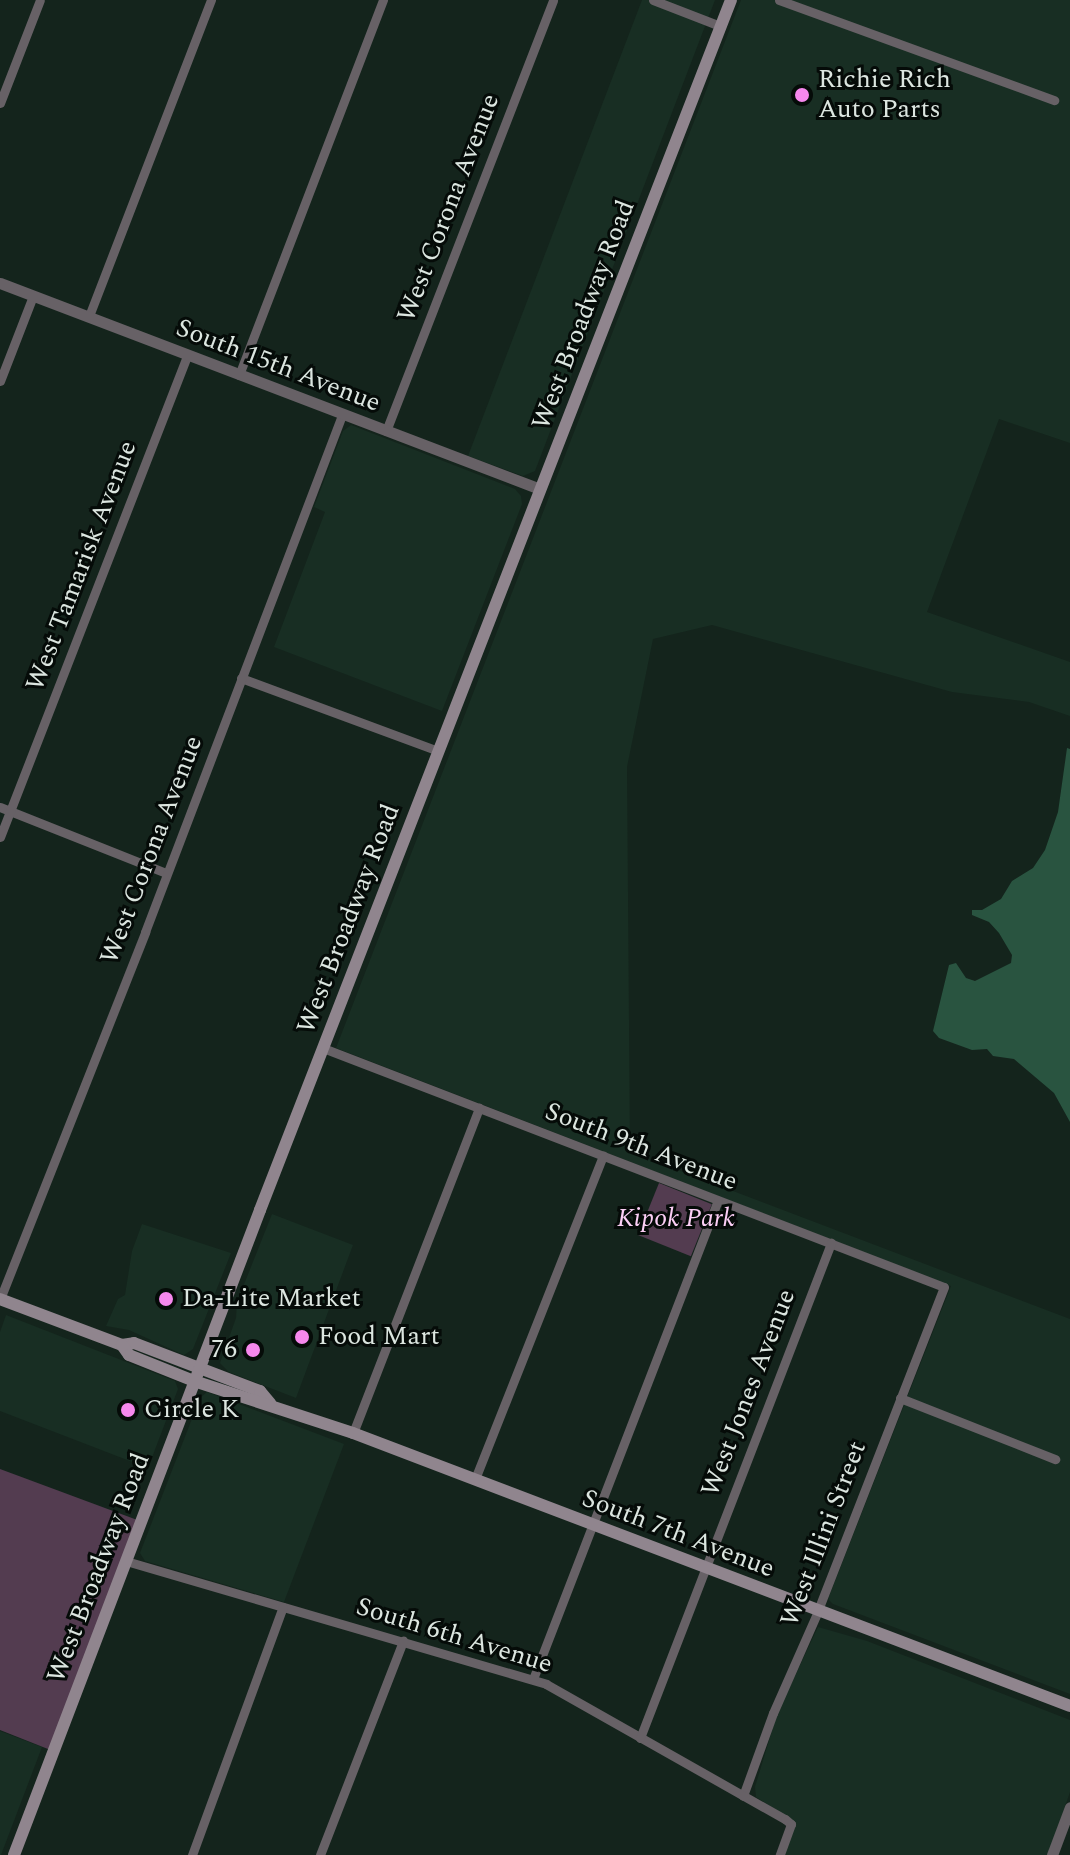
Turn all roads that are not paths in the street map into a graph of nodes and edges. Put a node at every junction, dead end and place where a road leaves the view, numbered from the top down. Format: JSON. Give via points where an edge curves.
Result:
{"nodes":[{"id":1,"x":40,"y":0,"type":"edge"},
{"id":2,"x":211,"y":0,"type":"edge"},
{"id":3,"x":383,"y":0,"type":"edge"},
{"id":4,"x":553,"y":0,"type":"edge"},
{"id":5,"x":653,"y":0,"type":"edge"},
{"id":6,"x":731,"y":0,"type":"edge"},
{"id":7,"x":779,"y":0,"type":"edge"},
{"id":8,"x":720,"y":26,"type":"junction"},
{"id":9,"x":1054,"y":100,"type":"dead end"},
{"id":10,"x":0,"y":103,"type":"edge"},
{"id":11,"x":0,"y":283,"type":"edge"},
{"id":12,"x":33,"y":296,"type":"junction"},
{"id":13,"x":89,"y":316,"type":"junction"},
{"id":14,"x":187,"y":356,"type":"junction"},
{"id":15,"x":239,"y":375,"type":"junction"},
{"id":16,"x":0,"y":381,"type":"edge"},
{"id":17,"x":342,"y":415,"type":"junction"},
{"id":18,"x":386,"y":431,"type":"junction"},
{"id":19,"x":540,"y":489,"type":"junction"},
{"id":20,"x":241,"y":678,"type":"junction"},
{"id":21,"x":438,"y":751,"type":"junction"},
{"id":22,"x":5,"y":809,"type":"edge"},
{"id":23,"x":0,"y":837,"type":"edge"},
{"id":24,"x":166,"y":873,"type":"junction"},
{"id":25,"x":323,"y":1048,"type":"junction"},
{"id":26,"x":479,"y":1108,"type":"junction"},
{"id":27,"x":603,"y":1155,"type":"junction"},
{"id":28,"x":718,"y":1200,"type":"junction"},
{"id":29,"x":831,"y":1243,"type":"junction"},
{"id":30,"x":944,"y":1287,"type":"joint"},
{"id":31,"x":0,"y":1299,"type":"edge"},
{"id":32,"x":197,"y":1374,"type":"junction"},
{"id":33,"x":900,"y":1398,"type":"junction"},
{"id":34,"x":353,"y":1433,"type":"junction"},
{"id":35,"x":1055,"y":1459,"type":"dead end"},
{"id":36,"x":475,"y":1479,"type":"junction"},
{"id":37,"x":593,"y":1524,"type":"junction"},
{"id":38,"x":126,"y":1561,"type":"junction"},
{"id":39,"x":704,"y":1567,"type":"junction"},
{"id":40,"x":283,"y":1607,"type":"junction"},
{"id":41,"x":818,"y":1611,"type":"junction"},
{"id":42,"x":403,"y":1641,"type":"junction"},
{"id":43,"x":533,"y":1679,"type":"junction"},
{"id":44,"x":1070,"y":1706,"type":"edge"},
{"id":45,"x":640,"y":1738,"type":"junction"},
{"id":46,"x":743,"y":1796,"type":"junction"},
{"id":47,"x":1070,"y":1807,"type":"edge"},
{"id":48,"x":14,"y":1855,"type":"edge"},
{"id":49,"x":192,"y":1855,"type":"edge"},
{"id":50,"x":320,"y":1855,"type":"edge"},
{"id":51,"x":780,"y":1855,"type":"edge"},
{"id":52,"x":1052,"y":1855,"type":"edge"}],
"edges":[{"from":1,"to":10,"type":"street"},
{"from":2,"to":13,"type":"street"},
{"from":3,"to":15,"type":"street"},
{"from":4,"to":18,"type":"street","name":"West Corona Avenue"},
{"from":5,"to":8,"type":"street"},
{"from":6,"to":8,"type":"main road","name":"West Broadway Road"},
{"from":7,"to":9,"type":"street"},
{"from":8,"to":19,"type":"main road","name":"West Broadway Road"},
{"from":11,"to":12,"type":"street","name":"South 15th Avenue"},
{"from":12,"to":13,"type":"street","name":"South 15th Avenue"},
{"from":12,"to":16,"type":"street"},
{"from":13,"to":14,"type":"street","name":"South 15th Avenue"},
{"from":14,"to":15,"type":"street","name":"South 15th Avenue"},
{"from":14,"to":22,"type":"street","name":"West Tamarisk Avenue"},
{"from":15,"to":17,"type":"street","name":"South 15th Avenue"},
{"from":17,"to":18,"type":"street","name":"South 15th Avenue"},
{"from":17,"to":20,"type":"street","name":"West Corona Avenue"},
{"from":18,"to":19,"type":"street","name":"South 15th Avenue"},
{"from":19,"to":21,"type":"main road","name":"West Broadway Road"},
{"from":20,"to":21,"type":"street"},
{"from":20,"to":24,"type":"street","name":"West Corona Avenue"},
{"from":21,"to":25,"type":"main road","name":"West Broadway Road"},
{"from":22,"to":23,"type":"street","name":"West Tamarisk Avenue"},
{"from":22,"to":24,"type":"street"},
{"from":24,"to":31,"type":"street","name":"West Corona Avenue"},
{"from":25,"to":26,"type":"street","name":"South 9th Avenue"},
{"from":25,"to":32,"type":"main road","name":"West Broadway Road"},
{"from":26,"to":27,"type":"street","name":"South 9th Avenue"},
{"from":26,"to":34,"type":"street"},
{"from":27,"to":28,"type":"street","name":"South 9th Avenue"},
{"from":27,"to":36,"type":"street"},
{"from":28,"to":29,"type":"street","name":"South 9th Avenue"},
{"from":28,"to":37,"type":"street"},
{"from":29,"to":30,"type":"street","name":"South 9th Avenue"},
{"from":29,"to":39,"type":"street","name":"West Jones Avenue"},
{"from":30,"to":33,"type":"street","name":"West Illini Street"},
{"from":31,"to":32,"type":"main road","name":"South 7th Avenue","via":[[122,1345],[134,1343]]},
{"from":32,"to":34,"type":"main road","name":"South 7th Avenue","via":[[260,1391],[270,1403]]},
{"from":32,"to":38,"type":"main road","name":"West Broadway Road"},
{"from":33,"to":35,"type":"street"},
{"from":33,"to":41,"type":"street","name":"West Illini Street"},
{"from":34,"to":36,"type":"main road","name":"South 7th Avenue"},
{"from":36,"to":37,"type":"main road","name":"South 7th Avenue"},
{"from":37,"to":39,"type":"main road","name":"South 7th Avenue"},
{"from":37,"to":43,"type":"street"},
{"from":38,"to":40,"type":"street","name":"South 6th Avenue"},
{"from":38,"to":48,"type":"main road","name":"West Broadway Road"},
{"from":39,"to":41,"type":"main road","name":"South 7th Avenue"},
{"from":39,"to":45,"type":"street","name":"West Jones Avenue"},
{"from":40,"to":42,"type":"street","name":"South 6th Avenue"},
{"from":40,"to":49,"type":"street"},
{"from":41,"to":44,"type":"main road","name":"South 7th Avenue"},
{"from":41,"to":46,"type":"street","name":"West Illini Street"},
{"from":42,"to":43,"type":"street","name":"South 6th Avenue"},
{"from":42,"to":50,"type":"street"},
{"from":43,"to":45,"type":"street","name":"South 6th Avenue"},
{"from":45,"to":46,"type":"street","name":"South 6th Avenue"},
{"from":46,"to":51,"type":"street","name":"South 6th Avenue","via":[[791,1824]]},
{"from":47,"to":52,"type":"street"}]}
